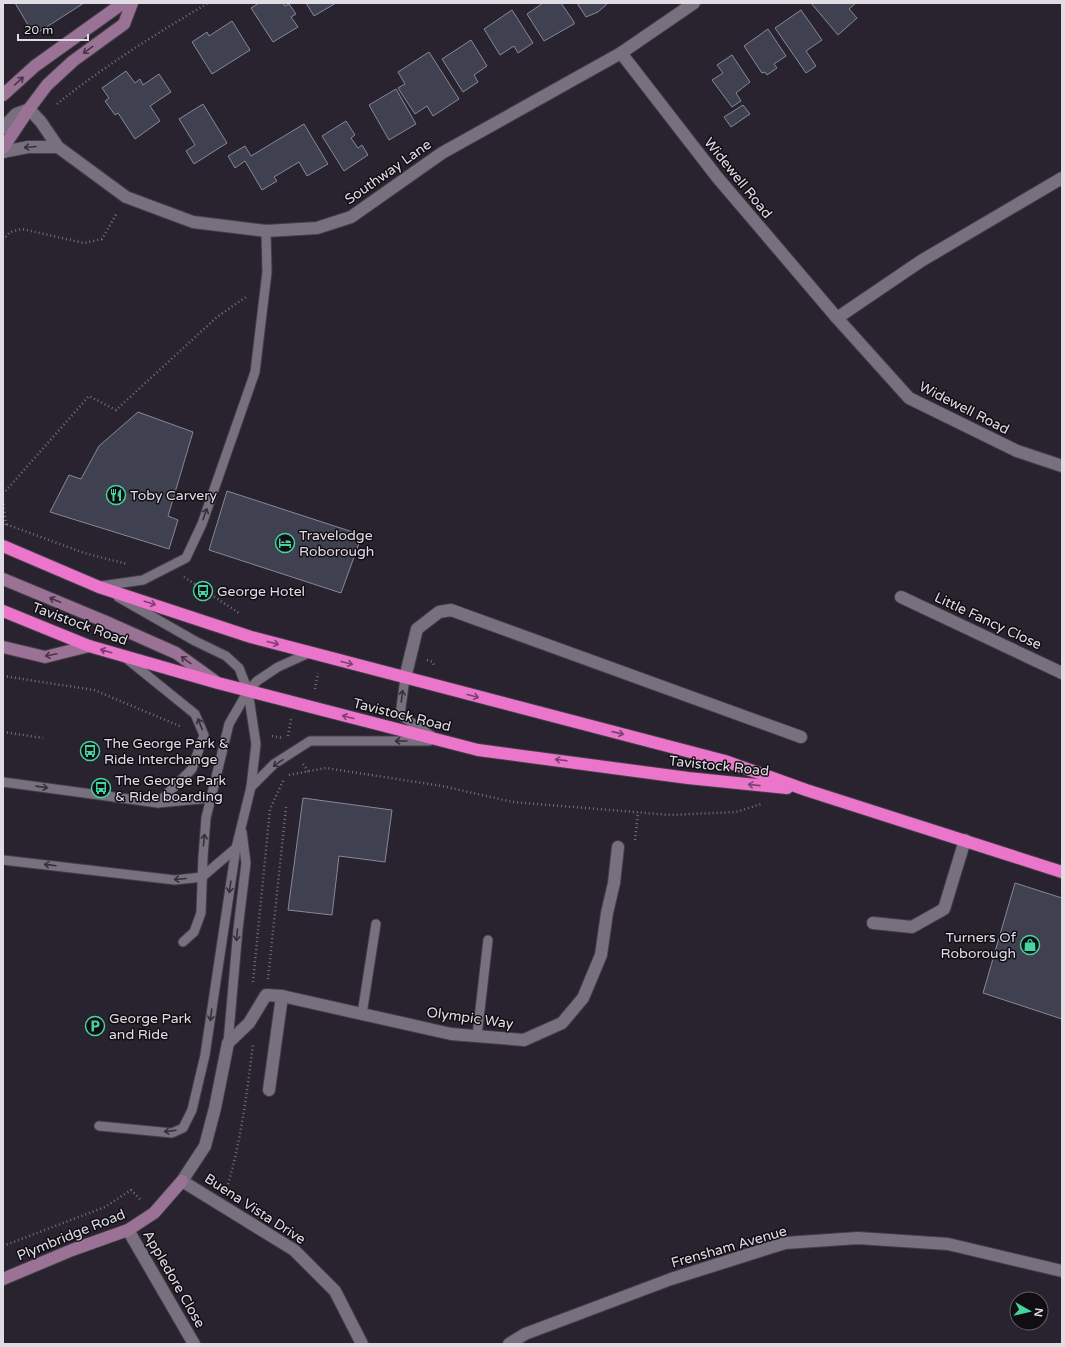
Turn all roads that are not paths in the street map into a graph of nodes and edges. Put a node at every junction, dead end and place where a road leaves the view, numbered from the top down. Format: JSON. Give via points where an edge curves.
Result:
{"nodes":[{"id":1,"x":123,"y":3,"type":"edge"},
{"id":2,"x":132,"y":3,"type":"edge"},
{"id":3,"x":694,"y":3,"type":"edge"},
{"id":4,"x":621,"y":53,"type":"junction"},
{"id":5,"x":3,"y":95,"type":"edge"},
{"id":6,"x":28,"y":109,"type":"junction"},
{"id":7,"x":3,"y":128,"type":"edge"},
{"id":8,"x":58,"y":147,"type":"junction"},
{"id":9,"x":3,"y":148,"type":"edge"},
{"id":10,"x":3,"y":152,"type":"edge"},
{"id":11,"x":1062,"y":178,"type":"edge"},
{"id":12,"x":266,"y":231,"type":"junction"},
{"id":13,"x":837,"y":318,"type":"junction"},
{"id":14,"x":1062,"y":466,"type":"edge"},
{"id":15,"x":3,"y":546,"type":"edge"},
{"id":16,"x":3,"y":579,"type":"edge"},
{"id":17,"x":99,"y":587,"type":"junction"},
{"id":18,"x":901,"y":597,"type":"dead end"},
{"id":19,"x":3,"y":611,"type":"edge"},
{"id":20,"x":89,"y":646,"type":"junction"},
{"id":21,"x":3,"y":647,"type":"edge"},
{"id":22,"x":309,"y":653,"type":"junction"},
{"id":23,"x":123,"y":656,"type":"junction"},
{"id":24,"x":1062,"y":673,"type":"edge"},
{"id":25,"x":404,"y":678,"type":"junction"},
{"id":26,"x":218,"y":683,"type":"junction"},
{"id":27,"x":248,"y":691,"type":"junction"},
{"id":28,"x":801,"y":736,"type":"dead end"},
{"id":29,"x":440,"y":741,"type":"junction"},
{"id":30,"x":3,"y":782,"type":"edge"},
{"id":31,"x":251,"y":787,"type":"junction"},
{"id":32,"x":806,"y":790,"type":"junction"},
{"id":33,"x":211,"y":798,"type":"junction"},
{"id":34,"x":158,"y":802,"type":"junction"},
{"id":35,"x":241,"y":827,"type":"junction"},
{"id":36,"x":965,"y":840,"type":"junction"},
{"id":37,"x":618,"y":847,"type":"road end"},
{"id":38,"x":236,"y":848,"type":"junction"},
{"id":39,"x":3,"y":860,"type":"edge"},
{"id":40,"x":1062,"y":872,"type":"edge"},
{"id":41,"x":202,"y":877,"type":"junction"},
{"id":42,"x":873,"y":923,"type":"dead end"},
{"id":43,"x":376,"y":924,"type":"dead end"},
{"id":44,"x":488,"y":940,"type":"dead end"},
{"id":45,"x":183,"y":942,"type":"dead end"},
{"id":46,"x":282,"y":996,"type":"junction"},
{"id":47,"x":362,"y":1014,"type":"junction"},
{"id":48,"x":477,"y":1036,"type":"junction"},
{"id":49,"x":228,"y":1043,"type":"junction"},
{"id":50,"x":269,"y":1090,"type":"dead end"},
{"id":51,"x":99,"y":1126,"type":"dead end"},
{"id":52,"x":182,"y":1181,"type":"junction"},
{"id":53,"x":128,"y":1230,"type":"junction"},
{"id":54,"x":1062,"y":1271,"type":"edge"},
{"id":55,"x":3,"y":1279,"type":"edge"},
{"id":56,"x":194,"y":1344,"type":"edge"},
{"id":57,"x":362,"y":1344,"type":"edge"},
{"id":58,"x":509,"y":1344,"type":"edge"}],
"edges":[{"from":5,"to":1,"type":"street","one_way":true,"via":[[35,66]]},
{"from":2,"to":6,"type":"street","one_way":true,"via":[[124,24],[73,61],[47,85]]},
{"from":3,"to":4,"type":"street","name":"Southway Lane"},
{"from":4,"to":12,"type":"street","name":"Southway Lane","via":[[442,153],[351,217],[317,228]]},
{"from":4,"to":13,"type":"street","name":"Widewell Road","via":[[717,177]]},
{"from":6,"to":7,"type":"street","via":[[16,114]]},
{"from":6,"to":8,"type":"street","name":"Southway Lane"},
{"from":6,"to":9,"type":"street"},
{"from":8,"to":10,"type":"street","one_way":true,"via":[[28,147]]},
{"from":8,"to":12,"type":"street","name":"Southway Lane","via":[[126,197],[193,222]]},
{"from":11,"to":13,"type":"street","via":[[921,261]]},
{"from":17,"to":12,"type":"lane","one_way":true,"via":[[143,580],[186,558],[202,524],[255,372],[265,285]]},
{"from":13,"to":14,"type":"street","name":"Widewell Road","via":[[909,398],[1017,451]]},
{"from":15,"to":17,"type":"highway","name":"Tavistock Road"},
{"from":26,"to":16,"type":"street","one_way":true,"via":[[176,653]]},
{"from":17,"to":22,"type":"highway","name":"Tavistock Road","one_way":true,"via":[[251,637]]},
{"from":17,"to":27,"type":"lane","via":[[195,642],[226,656],[239,668]]},
{"from":18,"to":24,"type":"street","name":"Little Fancy Close"},
{"from":19,"to":20,"type":"highway","name":"Tavistock Road"},
{"from":20,"to":21,"type":"street","one_way":true,"via":[[45,657]]},
{"from":23,"to":20,"type":"highway","name":"Tavistock Road","one_way":true},
{"from":22,"to":25,"type":"highway","name":"Tavistock Road","one_way":true},
{"from":22,"to":27,"type":"lane","via":[[278,667]]},
{"from":23,"to":26,"type":"highway","name":"Tavistock Road"},
{"from":34,"to":23,"type":"lane","one_way":true,"via":[[192,769],[204,735],[195,714]]},
{"from":25,"to":28,"type":"street","via":[[417,629],[439,612],[451,610]]},
{"from":29,"to":25,"type":"lane","one_way":true,"via":[[400,715]]},
{"from":25,"to":32,"type":"highway","name":"Tavistock Road","one_way":true,"via":[[718,758]]},
{"from":26,"to":27,"type":"highway","name":"Tavistock Road"},
{"from":29,"to":27,"type":"highway","name":"Tavistock Road","one_way":true},
{"from":27,"to":31,"type":"lane","via":[[256,744]]},
{"from":27,"to":33,"type":"lane","via":[[229,724]]},
{"from":29,"to":31,"type":"lane","one_way":true,"via":[[310,741],[274,764]]},
{"from":32,"to":29,"type":"highway","name":"Tavistock Road","one_way":true,"via":[[688,778],[478,750]]},
{"from":30,"to":34,"type":"lane","one_way":true},
{"from":31,"to":35,"type":"lane"},
{"from":32,"to":36,"type":"highway","name":"Tavistock Road"},
{"from":33,"to":34,"type":"lane"},
{"from":41,"to":33,"type":"lane","one_way":true,"via":[[206,818]]},
{"from":35,"to":38,"type":"lane"},
{"from":35,"to":49,"type":"lane","one_way":true,"via":[[246,863]]},
{"from":36,"to":40,"type":"highway","name":"Tavistock Road"},
{"from":36,"to":42,"type":"street","via":[[944,909],[912,927]]},
{"from":37,"to":48,"type":"street","name":"Olympic Way","via":[[601,954],[583,998],[562,1022],[524,1040]]},
{"from":38,"to":41,"type":"lane"},
{"from":38,"to":51,"type":"lane","one_way":true,"via":[[205,1055],[192,1110],[183,1128],[172,1133]]},
{"from":41,"to":39,"type":"lane","one_way":true,"via":[[175,880]]},
{"from":41,"to":45,"type":"lane","via":[[201,913],[194,932]]},
{"from":43,"to":47,"type":"lane"},
{"from":44,"to":48,"type":"lane"},
{"from":46,"to":47,"type":"street","name":"Olympic Way"},
{"from":46,"to":49,"type":"street","name":"Olympic Way","via":[[266,995],[248,1023]]},
{"from":46,"to":50,"type":"street"},
{"from":47,"to":48,"type":"street","name":"Olympic Way","via":[[450,1034]]},
{"from":49,"to":52,"type":"street","via":[[215,1108],[204,1146]]},
{"from":52,"to":53,"type":"street","name":"Plymbridge Road","via":[[154,1213]]},
{"from":52,"to":57,"type":"street","name":"Buena Vista Drive","via":[[294,1250],[335,1291]]},
{"from":53,"to":55,"type":"street","name":"Plymbridge Road"},
{"from":53,"to":56,"type":"street","name":"Appledore Close"},
{"from":54,"to":58,"type":"street","name":"Frensham Avenue","via":[[948,1244],[858,1238],[785,1243],[671,1279],[525,1334]]}]}
